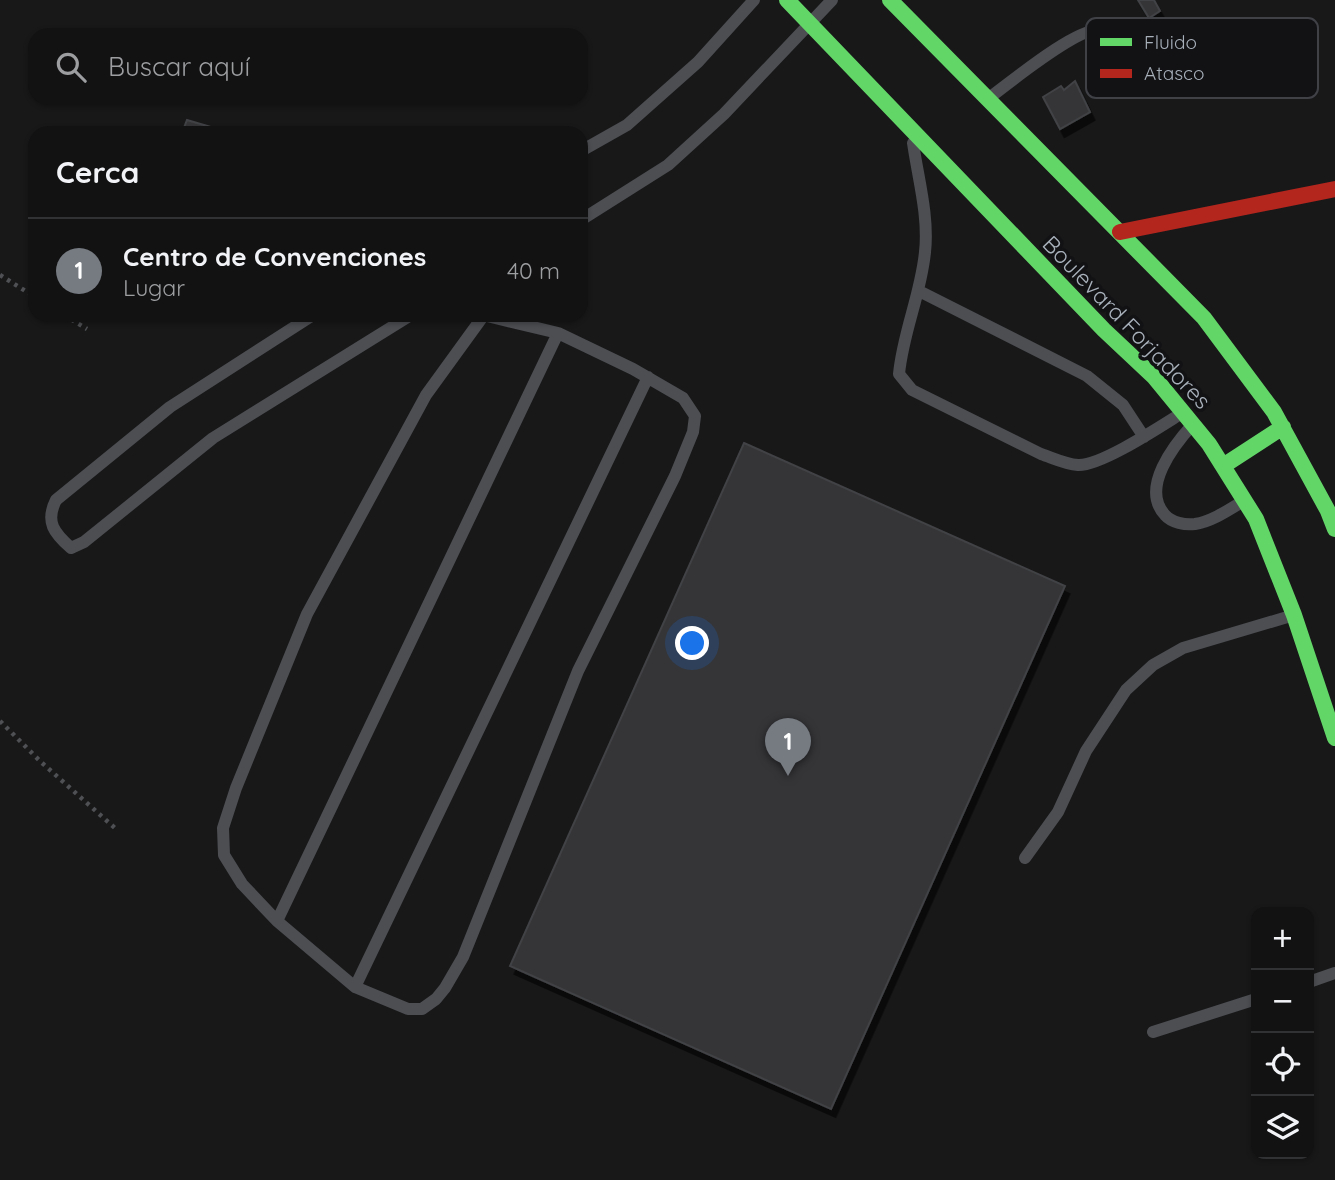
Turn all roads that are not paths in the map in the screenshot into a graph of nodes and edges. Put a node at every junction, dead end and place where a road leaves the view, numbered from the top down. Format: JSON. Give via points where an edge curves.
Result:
{"nodes":[{"id":1,"x":754,"y":0,"type":"edge"},
{"id":2,"x":788,"y":0,"type":"edge"},
{"id":3,"x":832,"y":0,"type":"edge"},
{"id":4,"x":891,"y":0,"type":"edge"},
{"id":5,"x":810,"y":23,"type":"junction"},
{"id":6,"x":1086,"y":32,"type":"edge"},
{"id":7,"x":988,"y":99,"type":"junction"},
{"id":8,"x":911,"y":129,"type":"junction"},
{"id":9,"x":588,"y":147,"type":"edge"},
{"id":10,"x":1335,"y":189,"type":"edge"},
{"id":11,"x":588,"y":215,"type":"edge"},
{"id":12,"x":1119,"y":232,"type":"junction"},
{"id":13,"x":919,"y":291,"type":"junction"},
{"id":14,"x":302,"y":322,"type":"edge"},
{"id":15,"x":400,"y":322,"type":"edge"},
{"id":16,"x":479,"y":322,"type":"edge"},
{"id":17,"x":513,"y":322,"type":"edge"},
{"id":18,"x":558,"y":333,"type":"junction"},
{"id":19,"x":648,"y":377,"type":"junction"},
{"id":20,"x":1188,"y":418,"type":"junction"},
{"id":21,"x":1283,"y":427,"type":"junction"},
{"id":22,"x":1144,"y":437,"type":"junction"},
{"id":23,"x":1223,"y":466,"type":"junction"},
{"id":24,"x":1245,"y":500,"type":"junction"},
{"id":25,"x":1335,"y":530,"type":"edge"},
{"id":26,"x":1294,"y":615,"type":"junction"},
{"id":27,"x":1335,"y":738,"type":"edge"},
{"id":28,"x":1025,"y":858,"type":"dead end"},
{"id":29,"x":277,"y":921,"type":"junction"},
{"id":30,"x":1335,"y":974,"type":"edge"},
{"id":31,"x":1314,"y":980,"type":"edge"},
{"id":32,"x":355,"y":987,"type":"junction"},
{"id":33,"x":1251,"y":1001,"type":"edge"},
{"id":34,"x":1153,"y":1032,"type":"dead end"}],
"edges":[{"from":1,"to":9,"type":"lane","via":[[698,62],[627,125]]},
{"from":2,"to":5,"type":"main road","name":"Boulevard Forjadores"},
{"from":3,"to":5,"type":"lane"},
{"from":4,"to":7,"type":"main road"},
{"from":5,"to":8,"type":"main road","name":"Boulevard Forjadores"},
{"from":5,"to":11,"type":"lane","via":[[724,114],[668,164]]},
{"from":6,"to":7,"type":"lane"},
{"from":7,"to":12,"type":"main road"},
{"from":8,"to":13,"type":"lane","via":[[925,215],[926,249]]},
{"from":8,"to":20,"type":"main road","name":"Boulevard Forjadores","via":[[1154,377]]},
{"from":10,"to":12,"type":"main road"},
{"from":12,"to":21,"type":"main road","via":[[1204,318]]},
{"from":13,"to":22,"type":"lane","via":[[1087,376],[1123,405]]},
{"from":13,"to":22,"type":"lane","via":[[902,346],[899,374],[912,390],[1063,462],[1082,465]]},
{"from":14,"to":15,"type":"lane","via":[[170,407],[56,500],[50,523],[57,536],[71,548],[84,542],[213,438]]},
{"from":16,"to":29,"type":"lane","via":[[426,395],[307,614],[236,788],[223,828],[224,855],[242,884]]},
{"from":17,"to":18,"type":"lane"},
{"from":18,"to":19,"type":"lane"},
{"from":18,"to":29,"type":"lane"},
{"from":19,"to":32,"type":"lane"},
{"from":19,"to":32,"type":"lane","via":[[683,398],[695,416],[693,432],[578,671],[463,957],[436,999],[422,1009],[408,1009]]},
{"from":20,"to":22,"type":"lane"},
{"from":20,"to":23,"type":"main road","name":"Boulevard Forjadores"},
{"from":20,"to":24,"type":"lane","via":[[1159,475],[1155,495],[1160,509],[1168,519],[1196,524]]},
{"from":21,"to":23,"type":"main road"},
{"from":21,"to":25,"type":"main road"},
{"from":23,"to":24,"type":"main road","name":"Boulevard Forjadores"},
{"from":24,"to":26,"type":"main road","name":"Boulevard Forjadores"},
{"from":26,"to":27,"type":"main road","name":"Boulevard Forjadores"},
{"from":26,"to":28,"type":"lane","via":[[1183,648],[1135,681],[1086,751],[1058,812]]},
{"from":29,"to":32,"type":"lane"},
{"from":30,"to":31,"type":"lane"},
{"from":33,"to":34,"type":"lane"}]}
